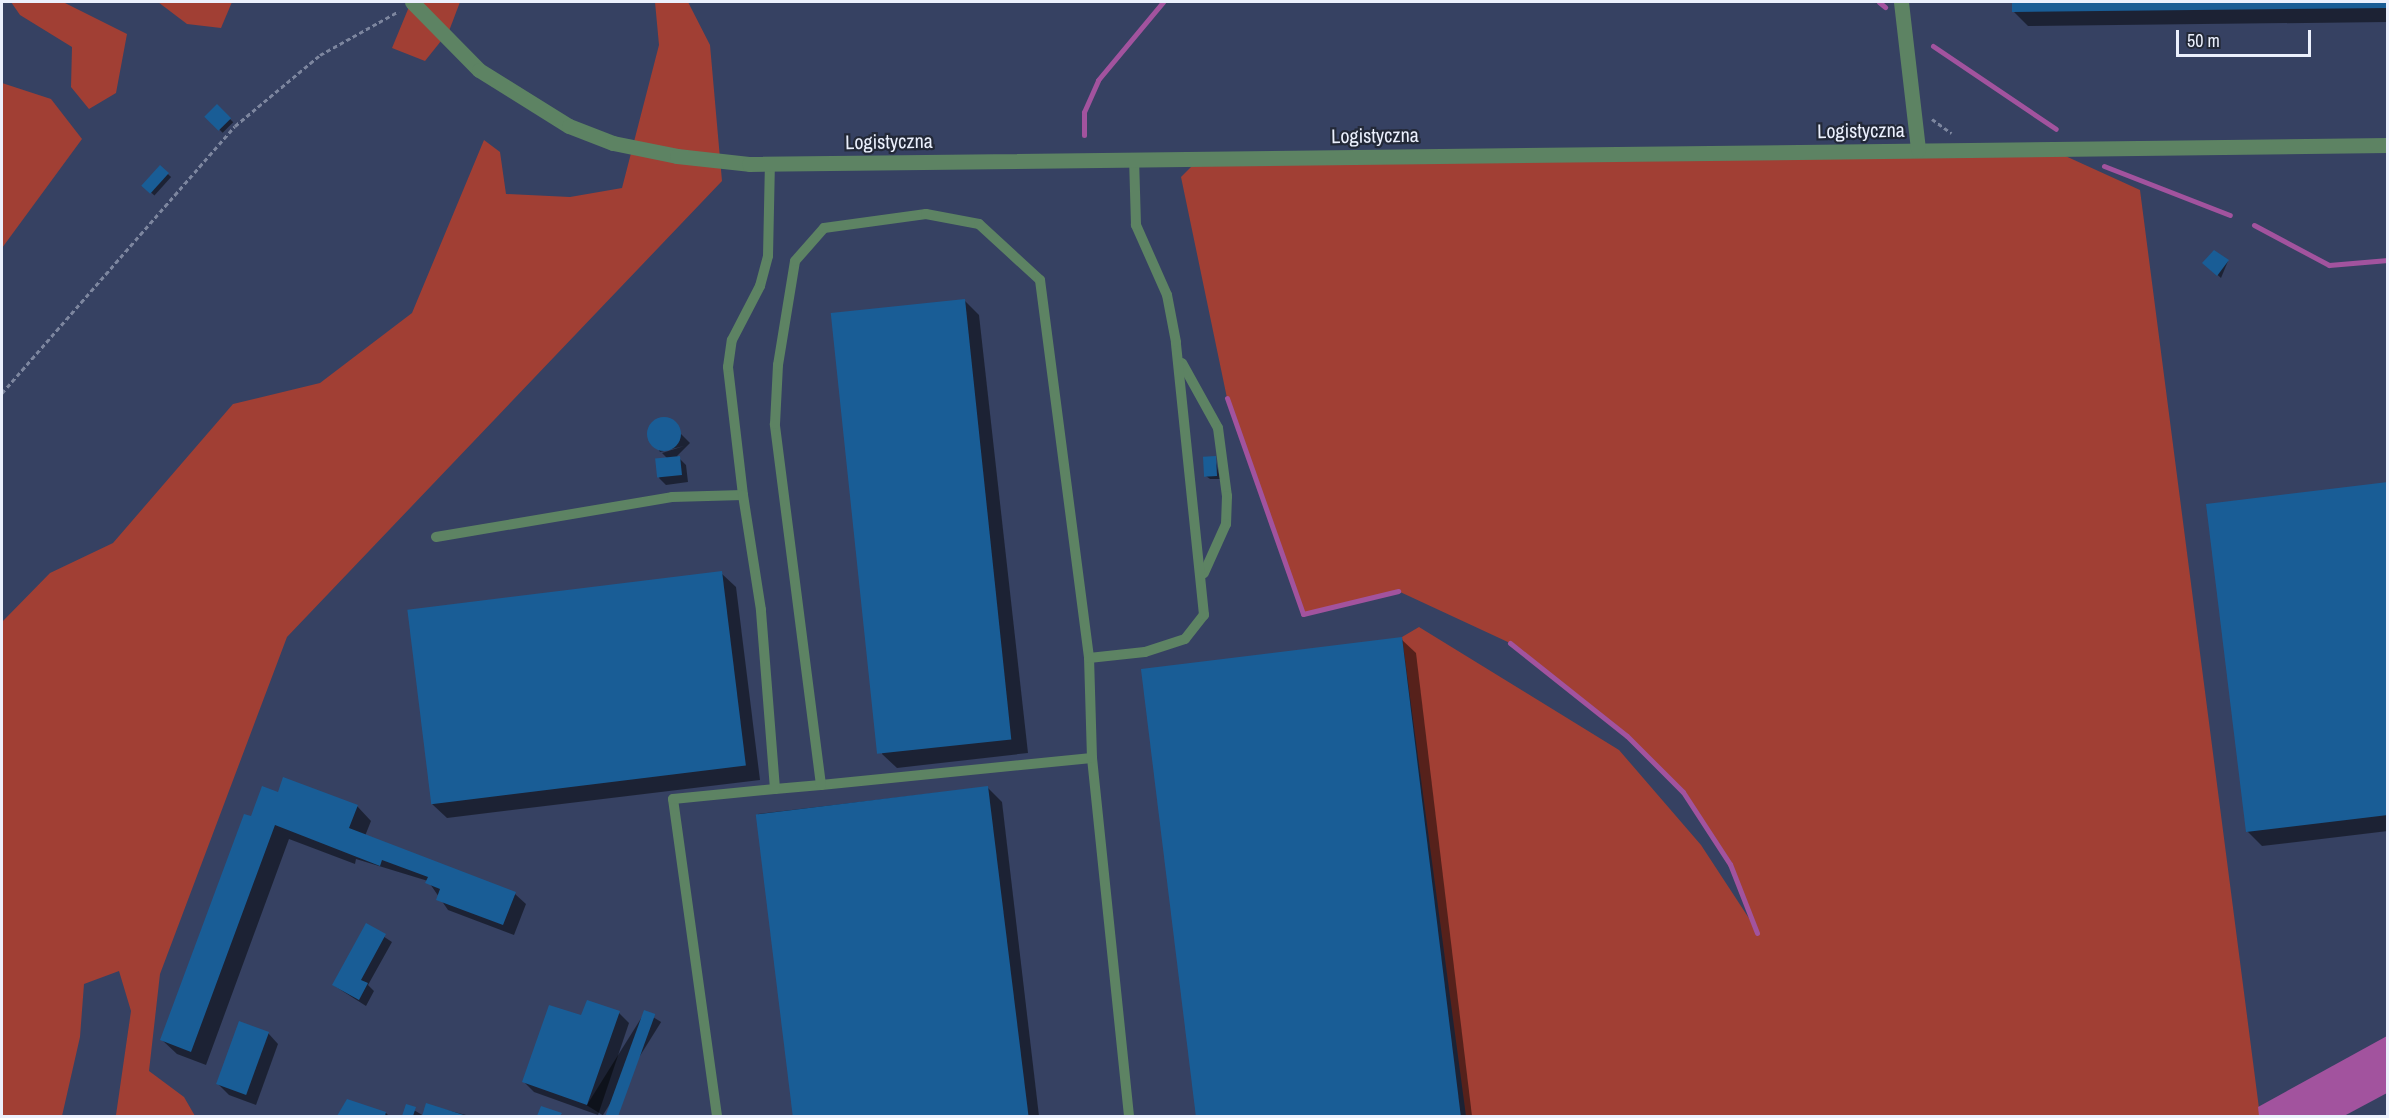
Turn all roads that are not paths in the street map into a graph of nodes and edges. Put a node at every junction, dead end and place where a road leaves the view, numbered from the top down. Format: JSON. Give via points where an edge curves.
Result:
{"nodes":[{"id":1,"x":412,"y":2,"type":"edge"},
{"id":2,"x":1901,"y":2,"type":"edge"},
{"id":3,"x":2388,"y":145,"type":"edge"},
{"id":4,"x":1918,"y":150,"type":"junction"},
{"id":5,"x":1134,"y":159,"type":"junction"},
{"id":6,"x":770,"y":163,"type":"junction"},
{"id":7,"x":1176,"y":342,"type":"junction"},
{"id":8,"x":742,"y":495,"type":"junction"},
{"id":9,"x":436,"y":537,"type":"dead end"},
{"id":10,"x":1204,"y":573,"type":"junction"},
{"id":11,"x":1089,"y":658,"type":"junction"},
{"id":12,"x":1092,"y":758,"type":"junction"},
{"id":13,"x":821,"y":785,"type":"junction"},
{"id":14,"x":775,"y":789,"type":"junction"},
{"id":15,"x":717,"y":1116,"type":"edge"},
{"id":16,"x":1129,"y":1116,"type":"edge"}],
"edges":[{"from":1,"to":6,"type":"street","name":"Logistyczna","via":[[479,70],[569,126],[613,142],[677,156]]},
{"from":2,"to":4,"type":"street"},
{"from":3,"to":4,"type":"street","name":"Logistyczna"},
{"from":4,"to":5,"type":"street","name":"Logistyczna"},
{"from":5,"to":6,"type":"street","name":"Logistyczna"},
{"from":5,"to":7,"type":"lane","via":[[1136,225],[1167,295]]},
{"from":6,"to":8,"type":"lane","via":[[768,256],[760,286],[732,340],[728,367]]},
{"from":7,"to":10,"type":"lane"},
{"from":7,"to":10,"type":"lane","via":[[1184,368],[1218,428],[1227,496],[1226,524]]},
{"from":8,"to":9,"type":"lane","via":[[672,497]]},
{"from":8,"to":14,"type":"lane","via":[[761,610]]},
{"from":10,"to":11,"type":"lane","via":[[1204,615],[1185,639],[1145,652]]},
{"from":11,"to":12,"type":"lane"},
{"from":11,"to":13,"type":"lane","via":[[1040,279],[979,224],[926,214],[824,228],[795,261],[778,365],[775,424]]},
{"from":12,"to":13,"type":"lane"},
{"from":12,"to":16,"type":"lane"},
{"from":13,"to":14,"type":"lane"},
{"from":14,"to":15,"type":"lane","via":[[672,799]]}]}
